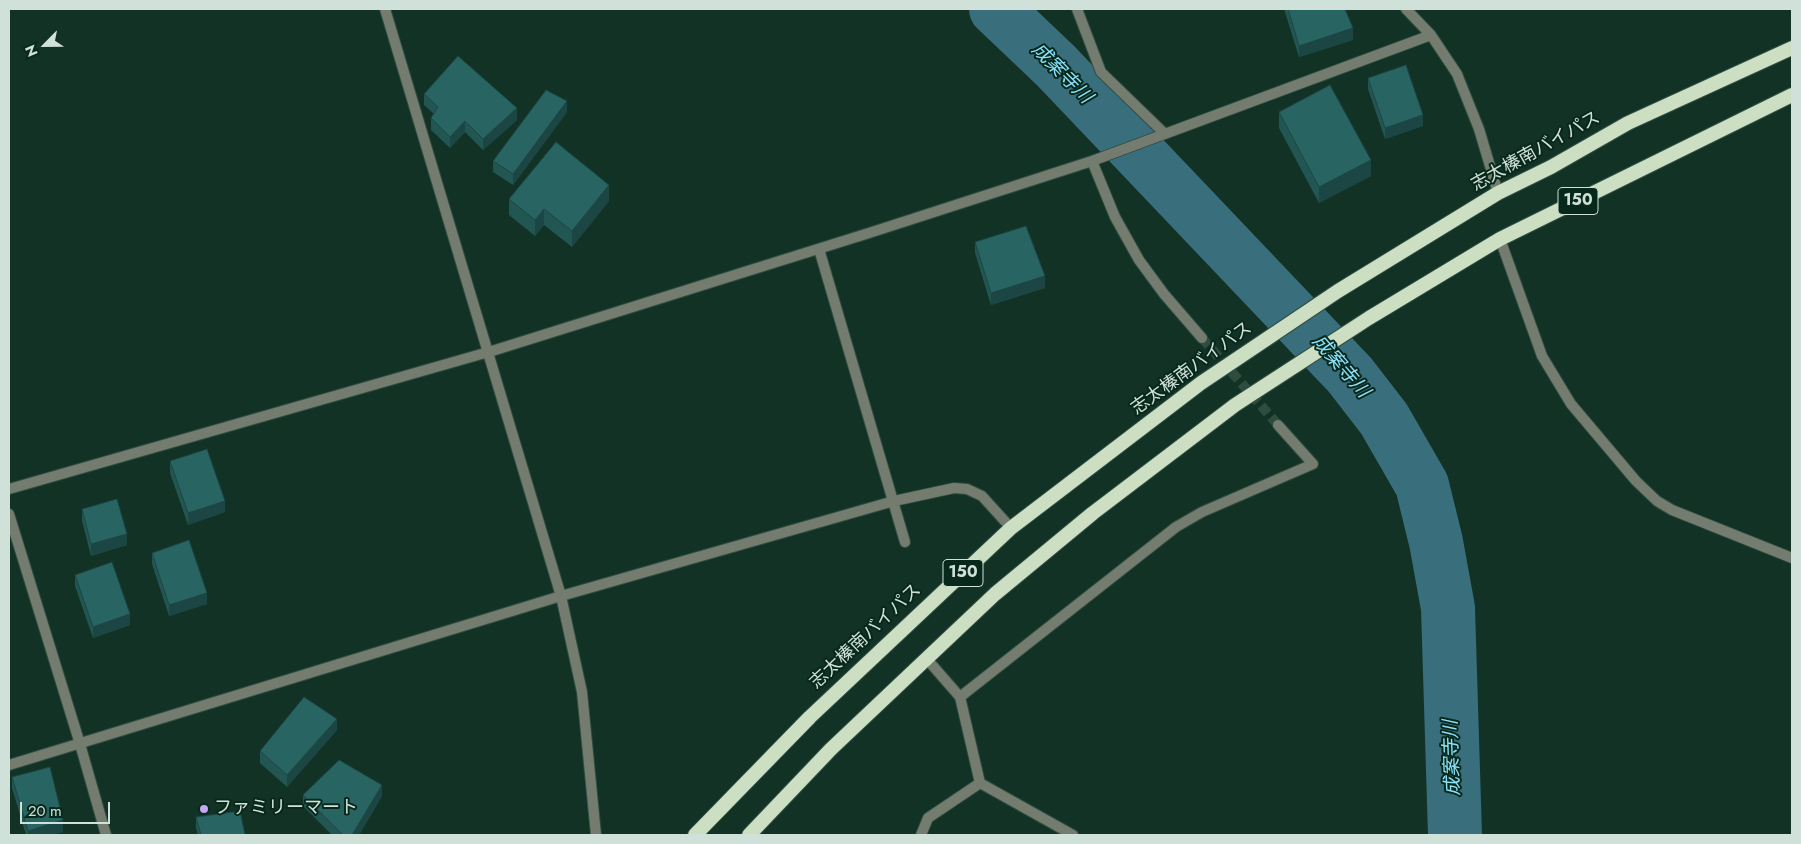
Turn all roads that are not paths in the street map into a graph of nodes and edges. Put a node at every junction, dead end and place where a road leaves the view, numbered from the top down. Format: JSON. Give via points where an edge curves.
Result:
{"nodes":[{"id":1,"x":385,"y":9,"type":"edge"},
{"id":2,"x":1077,"y":9,"type":"edge"},
{"id":3,"x":1406,"y":9,"type":"edge"},
{"id":4,"x":1431,"y":35,"type":"junction"},
{"id":5,"x":1792,"y":48,"type":"edge"},
{"id":6,"x":1792,"y":95,"type":"edge"},
{"id":7,"x":1165,"y":134,"type":"junction"},
{"id":8,"x":1092,"y":161,"type":"junction"},
{"id":9,"x":1498,"y":193,"type":"junction"},
{"id":10,"x":1500,"y":239,"type":"junction"},
{"id":11,"x":819,"y":248,"type":"junction"},
{"id":12,"x":1202,"y":338,"type":"tunnel mouth"},
{"id":13,"x":490,"y":352,"type":"junction"},
{"id":14,"x":1278,"y":425,"type":"tunnel mouth"},
{"id":15,"x":9,"y":489,"type":"edge"},
{"id":16,"x":894,"y":501,"type":"junction"},
{"id":17,"x":9,"y":514,"type":"edge"},
{"id":18,"x":1011,"y":528,"type":"junction"},
{"id":19,"x":905,"y":542,"type":"dead end"},
{"id":20,"x":1792,"y":558,"type":"edge"},
{"id":21,"x":561,"y":596,"type":"junction"},
{"id":22,"x":926,"y":658,"type":"junction"},
{"id":23,"x":960,"y":697,"type":"junction"},
{"id":24,"x":80,"y":744,"type":"junction"},
{"id":25,"x":9,"y":765,"type":"edge"},
{"id":26,"x":980,"y":784,"type":"junction"},
{"id":27,"x":106,"y":835,"type":"edge"},
{"id":28,"x":596,"y":835,"type":"edge"},
{"id":29,"x":695,"y":835,"type":"edge"},
{"id":30,"x":749,"y":835,"type":"edge"},
{"id":31,"x":921,"y":835,"type":"edge"},
{"id":32,"x":1073,"y":835,"type":"edge"}],
"edges":[{"from":1,"to":13,"type":"street"},
{"from":2,"to":7,"type":"street","via":[[1101,72]]},
{"from":3,"to":4,"type":"street"},
{"from":4,"to":7,"type":"street"},
{"from":4,"to":9,"type":"street","via":[[1457,74],[1479,129]]},
{"from":5,"to":9,"type":"highway","name":"志太榛南バイパス","number":"150","via":[[1628,123]]},
{"from":6,"to":10,"type":"highway","number":"150"},
{"from":7,"to":8,"type":"street"},
{"from":8,"to":11,"type":"street"},
{"from":8,"to":12,"type":"street","via":[[1114,217],[1139,260]]},
{"from":9,"to":18,"type":"highway","name":"志太榛南バイパス","number":"150","via":[[1338,291],[1201,383]]},
{"from":10,"to":20,"type":"street","via":[[1542,356],[1571,404],[1636,481],[1672,510]]},
{"from":10,"to":22,"type":"highway","number":"150","via":[[1369,318],[1235,405],[1093,513],[995,594]]},
{"from":11,"to":13,"type":"street"},
{"from":11,"to":16,"type":"street"},
{"from":13,"to":15,"type":"street"},
{"from":13,"to":21,"type":"street"},
{"from":14,"to":23,"type":"street","via":[[1313,464],[1202,512],[1176,527]]},
{"from":16,"to":18,"type":"street","via":[[954,488],[967,489],[982,496]]},
{"from":16,"to":19,"type":"street"},
{"from":16,"to":21,"type":"street"},
{"from":17,"to":24,"type":"street"},
{"from":18,"to":29,"type":"highway","name":"志太榛南バイパス","number":"150","via":[[810,717]]},
{"from":21,"to":24,"type":"street"},
{"from":21,"to":28,"type":"street","via":[[582,692]]},
{"from":22,"to":23,"type":"street"},
{"from":22,"to":30,"type":"highway","number":"150","via":[[831,749]]},
{"from":23,"to":26,"type":"street"},
{"from":24,"to":25,"type":"street"},
{"from":24,"to":27,"type":"street"},
{"from":26,"to":31,"type":"street","via":[[928,818]]},
{"from":26,"to":32,"type":"street"}]}
